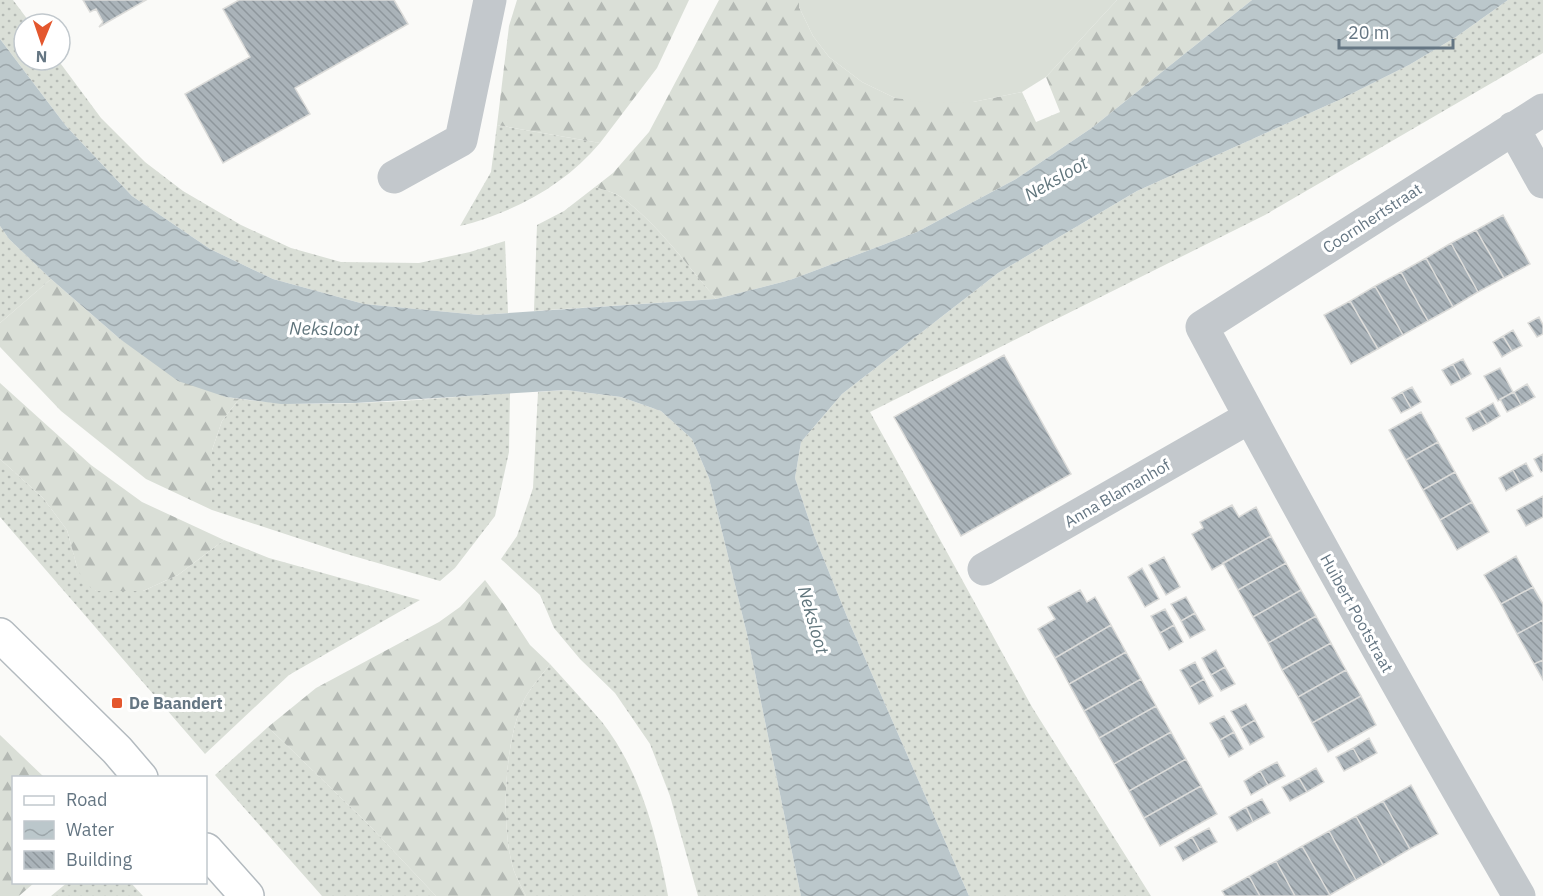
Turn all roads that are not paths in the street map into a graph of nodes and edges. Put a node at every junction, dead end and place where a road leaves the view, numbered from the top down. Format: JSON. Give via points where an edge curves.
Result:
{"nodes":[{"id":1,"x":490,"y":0,"type":"edge"},
{"id":2,"x":1543,"y":110,"type":"edge"},
{"id":3,"x":1513,"y":129,"type":"junction"},
{"id":4,"x":394,"y":177,"type":"dead end"},
{"id":5,"x":1543,"y":182,"type":"edge"},
{"id":6,"x":1202,"y":327,"type":"joint"},
{"id":7,"x":1250,"y":417,"type":"junction"},
{"id":8,"x":984,"y":569,"type":"dead end"},
{"id":9,"x":0,"y":635,"type":"edge"},
{"id":10,"x":140,"y":776,"type":"edge"},
{"id":11,"x":207,"y":851,"type":"edge"},
{"id":12,"x":247,"y":896,"type":"edge"},
{"id":13,"x":1519,"y":896,"type":"edge"}],
"edges":[{"from":1,"to":4,"type":"street","via":[[461,140]]},
{"from":2,"to":3,"type":"street","name":"Coornhertstraat"},
{"from":3,"to":5,"type":"street"},
{"from":3,"to":6,"type":"street","name":"Coornhertstraat"},
{"from":6,"to":7,"type":"street","name":"Huibert Pootstraat"},
{"from":7,"to":8,"type":"street","name":"Anna Blamanhof"},
{"from":7,"to":13,"type":"street","name":"Huibert Pootstraat","via":[[1394,680]]},
{"from":9,"to":10,"type":"main road"},
{"from":11,"to":12,"type":"main road"}]}
